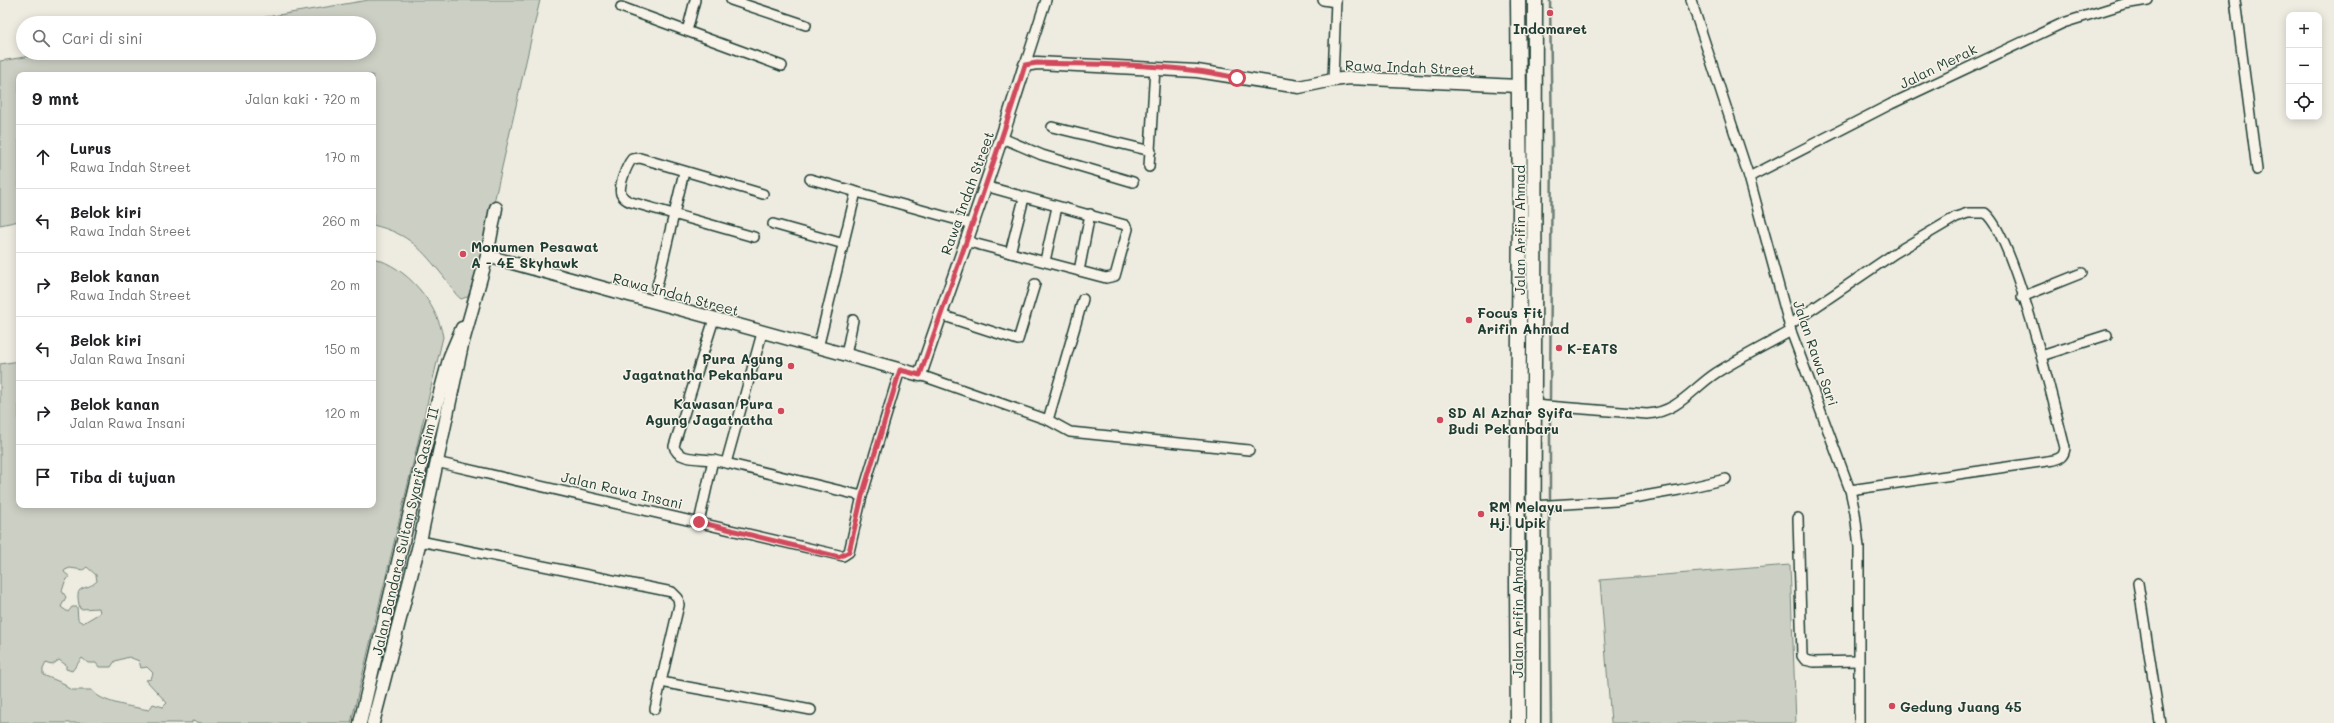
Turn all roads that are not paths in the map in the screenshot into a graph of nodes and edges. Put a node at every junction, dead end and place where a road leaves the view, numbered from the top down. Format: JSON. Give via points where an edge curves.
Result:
{"nodes":[{"id":1,"x":695,"y":0,"type":"edge"},
{"id":2,"x":731,"y":0,"type":"edge"},
{"id":3,"x":1046,"y":0,"type":"edge"},
{"id":4,"x":1323,"y":0,"type":"edge"},
{"id":5,"x":1518,"y":0,"type":"edge"},
{"id":6,"x":1535,"y":0,"type":"edge"},
{"id":7,"x":1691,"y":0,"type":"edge"},
{"id":8,"x":2148,"y":0,"type":"edge"},
{"id":9,"x":2235,"y":0,"type":"edge"},
{"id":10,"x":1336,"y":1,"type":"edge"},
{"id":11,"x":2123,"y":2,"type":"edge"},
{"id":12,"x":621,"y":7,"type":"dead end"},
{"id":13,"x":806,"y":25,"type":"dead end"},
{"id":14,"x":687,"y":31,"type":"junction"},
{"id":15,"x":1025,"y":65,"type":"junction"},
{"id":16,"x":782,"y":66,"type":"dead end"},
{"id":17,"x":1155,"y":68,"type":"junction"},
{"id":18,"x":1333,"y":80,"type":"junction"},
{"id":19,"x":1514,"y":86,"type":"junction"},
{"id":20,"x":1052,"y":127,"type":"dead end"},
{"id":21,"x":1002,"y":138,"type":"junction"},
{"id":22,"x":1151,"y":151,"type":"junction"},
{"id":23,"x":1149,"y":167,"type":"dead end"},
{"id":24,"x":2257,"y":170,"type":"dead end"},
{"id":25,"x":684,"y":172,"type":"junction"},
{"id":26,"x":1749,"y":177,"type":"junction"},
{"id":27,"x":810,"y":178,"type":"dead end"},
{"id":28,"x":1133,"y":182,"type":"dead end"},
{"id":29,"x":985,"y":186,"type":"junction"},
{"id":30,"x":856,"y":192,"type":"junction"},
{"id":31,"x":763,"y":194,"type":"dead end"},
{"id":32,"x":1024,"y":198,"type":"junction"},
{"id":33,"x":1057,"y":207,"type":"junction"},
{"id":34,"x":496,"y":208,"type":"dead end"},
{"id":35,"x":1090,"y":214,"type":"junction"},
{"id":36,"x":675,"y":216,"type":"junction"},
{"id":37,"x":772,"y":224,"type":"dead end"},
{"id":38,"x":972,"y":224,"type":"junction"},
{"id":39,"x":754,"y":237,"type":"dead end"},
{"id":40,"x":965,"y":241,"type":"junction"},
{"id":41,"x":844,"y":244,"type":"junction"},
{"id":42,"x":1010,"y":253,"type":"junction"},
{"id":43,"x":487,"y":256,"type":"junction"},
{"id":44,"x":1045,"y":262,"type":"junction"},
{"id":45,"x":1079,"y":271,"type":"junction"},
{"id":46,"x":1520,"y":272,"type":"junction"},
{"id":47,"x":1536,"y":272,"type":"junction"},
{"id":48,"x":2082,"y":273,"type":"dead end"},
{"id":49,"x":1035,"y":284,"type":"dead end"},
{"id":50,"x":2022,"y":297,"type":"junction"},
{"id":51,"x":1083,"y":299,"type":"dead end"},
{"id":52,"x":656,"y":303,"type":"junction"},
{"id":53,"x":473,"y":310,"type":"junction"},
{"id":54,"x":941,"y":315,"type":"junction"},
{"id":55,"x":714,"y":319,"type":"junction"},
{"id":56,"x":853,"y":320,"type":"dead end"},
{"id":57,"x":1790,"y":328,"type":"junction"},
{"id":58,"x":762,"y":333,"type":"junction"},
{"id":59,"x":2107,"y":335,"type":"dead end"},
{"id":60,"x":818,"y":348,"type":"junction"},
{"id":61,"x":846,"y":355,"type":"junction"},
{"id":62,"x":2041,"y":356,"type":"junction"},
{"id":63,"x":900,"y":370,"type":"junction"},
{"id":64,"x":920,"y":375,"type":"junction"},
{"id":65,"x":1534,"y":405,"type":"junction"},
{"id":66,"x":1048,"y":420,"type":"junction"},
{"id":67,"x":1249,"y":450,"type":"dead end"},
{"id":68,"x":713,"y":460,"type":"junction"},
{"id":69,"x":436,"y":462,"type":"junction"},
{"id":70,"x":726,"y":463,"type":"junction"},
{"id":71,"x":1726,"y":479,"type":"dead end"},
{"id":72,"x":1850,"y":490,"type":"junction"},
{"id":73,"x":862,"y":496,"type":"junction"},
{"id":74,"x":1533,"y":506,"type":"junction"},
{"id":75,"x":1798,"y":518,"type":"dead end"},
{"id":76,"x":699,"y":522,"type":"junction"},
{"id":77,"x":420,"y":541,"type":"junction"},
{"id":78,"x":2138,"y":583,"type":"dead end"},
{"id":79,"x":1858,"y":661,"type":"junction"},
{"id":80,"x":661,"y":682,"type":"junction"},
{"id":81,"x":368,"y":690,"type":"junction"},
{"id":82,"x":381,"y":692,"type":"junction"},
{"id":83,"x":655,"y":709,"type":"dead end"},
{"id":84,"x":811,"y":710,"type":"dead end"},
{"id":85,"x":360,"y":723,"type":"edge"},
{"id":86,"x":373,"y":723,"type":"edge"},
{"id":87,"x":1518,"y":723,"type":"edge"},
{"id":88,"x":1533,"y":723,"type":"edge"},
{"id":89,"x":1859,"y":723,"type":"edge"},
{"id":90,"x":2160,"y":723,"type":"edge"}],
"edges":[{"from":1,"to":14,"type":"street"},
{"from":2,"to":13,"type":"street"},
{"from":3,"to":15,"type":"street"},
{"from":4,"to":10,"type":"street"},
{"from":5,"to":19,"type":"main road","name":"Jalan Arifin Ahmad"},
{"from":6,"to":47,"type":"main road","name":"Jalan Arifin Ahmad"},
{"from":7,"to":26,"type":"street","name":"Jalan Rawa Sari"},
{"from":8,"to":11,"type":"street","name":"Jalan Merak"},
{"from":9,"to":24,"type":"street"},
{"from":10,"to":18,"type":"street"},
{"from":11,"to":26,"type":"street","name":"Jalan Merak","via":[[2063,22],[1891,104]]},
{"from":12,"to":14,"type":"street"},
{"from":14,"to":16,"type":"street"},
{"from":15,"to":17,"type":"street","name":"Rawa Indah Street","via":[[1037,63]]},
{"from":15,"to":21,"type":"street","name":"Rawa Indah Street"},
{"from":17,"to":18,"type":"street","name":"Rawa Indah Street","via":[[1217,74],[1299,87]]},
{"from":17,"to":22,"type":"street"},
{"from":18,"to":19,"type":"street","name":"Rawa Indah Street","via":[[1350,78]]},
{"from":19,"to":46,"type":"main road","name":"Jalan Arifin Ahmad"},
{"from":20,"to":22,"type":"street"},
{"from":21,"to":28,"type":"street","via":[[1042,155]]},
{"from":21,"to":29,"type":"street","name":"Rawa Indah Street"},
{"from":22,"to":23,"type":"street"},
{"from":25,"to":31,"type":"street"},
{"from":25,"to":36,"type":"street"},
{"from":25,"to":36,"type":"street","via":[[636,158],[628,165],[620,189],[623,196],[631,202]]},
{"from":26,"to":57,"type":"street","name":"Jalan Rawa Sari"},
{"from":27,"to":30,"type":"street"},
{"from":29,"to":32,"type":"street"},
{"from":29,"to":38,"type":"street","name":"Rawa Indah Street"},
{"from":30,"to":38,"type":"street"},
{"from":30,"to":41,"type":"street"},
{"from":32,"to":33,"type":"street"},
{"from":32,"to":42,"type":"street"},
{"from":33,"to":35,"type":"street"},
{"from":33,"to":44,"type":"street"},
{"from":34,"to":43,"type":"street"},
{"from":35,"to":45,"type":"street"},
{"from":35,"to":45,"type":"street","via":[[1128,228],[1115,276],[1106,278]]},
{"from":36,"to":39,"type":"street"},
{"from":36,"to":52,"type":"street","via":[[657,286]]},
{"from":37,"to":41,"type":"street"},
{"from":38,"to":40,"type":"street","name":"Rawa Indah Street"},
{"from":40,"to":42,"type":"street"},
{"from":40,"to":54,"type":"street","name":"Rawa Indah Street"},
{"from":41,"to":60,"type":"street"},
{"from":42,"to":44,"type":"street"},
{"from":43,"to":52,"type":"street","name":"Rawa Indah Street"},
{"from":43,"to":53,"type":"street"},
{"from":44,"to":45,"type":"street"},
{"from":46,"to":47,"type":"main road"},
{"from":46,"to":87,"type":"main road","name":"Jalan Arifin Ahmad"},
{"from":47,"to":65,"type":"main road","name":"Jalan Arifin Ahmad"},
{"from":48,"to":50,"type":"street"},
{"from":49,"to":54,"type":"street","via":[[1018,340]]},
{"from":50,"to":57,"type":"street","via":[[1997,227],[1985,214],[1968,213],[1939,226],[1895,253]]},
{"from":50,"to":62,"type":"street"},
{"from":51,"to":66,"type":"street"},
{"from":52,"to":55,"type":"street","name":"Rawa Indah Street"},
{"from":53,"to":69,"type":"street","name":"Jalan Bandara Sultan Syarif Qasim II","via":[[462,345]]},
{"from":53,"to":81,"type":"street","name":"Jalan Bandara Sultan Syarif Qasim II","via":[[456,338],[450,356],[426,444]]},
{"from":54,"to":64,"type":"street","name":"Rawa Indah Street"},
{"from":55,"to":58,"type":"street","name":"Rawa Indah Street"},
{"from":55,"to":68,"type":"street","via":[[674,446],[676,452],[682,456]]},
{"from":56,"to":61,"type":"street"},
{"from":57,"to":65,"type":"street","via":[[1717,373],[1696,388],[1686,400],[1661,412],[1647,414]]},
{"from":57,"to":72,"type":"street","name":"Jalan Rawa Sari"},
{"from":58,"to":60,"type":"street","name":"Rawa Indah Street"},
{"from":58,"to":70,"type":"street"},
{"from":59,"to":62,"type":"street"},
{"from":60,"to":61,"type":"street","name":"Rawa Indah Street"},
{"from":61,"to":63,"type":"street","name":"Rawa Indah Street"},
{"from":62,"to":72,"type":"street","via":[[2065,448],[2062,457]]},
{"from":63,"to":64,"type":"street","name":"Rawa Indah Street"},
{"from":63,"to":73,"type":"street","name":"Jalan Rawa Insani"},
{"from":64,"to":66,"type":"street"},
{"from":65,"to":74,"type":"main road","name":"Jalan Arifin Ahmad"},
{"from":66,"to":67,"type":"street","via":[[1060,428],[1081,434]]},
{"from":68,"to":70,"type":"street"},
{"from":68,"to":76,"type":"street"},
{"from":69,"to":76,"type":"street","name":"Jalan Rawa Insani"},
{"from":69,"to":77,"type":"street","name":"Jalan Bandara Sultan Syarif Qasim II"},
{"from":70,"to":73,"type":"street"},
{"from":71,"to":74,"type":"street","via":[[1616,502]]},
{"from":72,"to":79,"type":"street","name":"Jalan Rawa Sari","via":[[1856,513],[1859,547]]},
{"from":73,"to":76,"type":"street","name":"Jalan Rawa Insani","via":[[849,552],[843,556]]},
{"from":74,"to":88,"type":"main road","name":"Jalan Arifin Ahmad"},
{"from":75,"to":79,"type":"street","via":[[1802,656],[1805,660],[1814,662]]},
{"from":77,"to":80,"type":"street","via":[[672,592],[678,598],[678,605]]},
{"from":77,"to":82,"type":"street","name":"Jalan Bandara Sultan Syarif Qasim II"},
{"from":78,"to":90,"type":"street"},
{"from":79,"to":89,"type":"street","name":"Jalan Rawa Sari"},
{"from":80,"to":83,"type":"street"},
{"from":80,"to":84,"type":"street"},
{"from":81,"to":82,"type":"street"},
{"from":81,"to":85,"type":"street","name":"Jalan Bandara Sultan Syarif Qasim II"},
{"from":82,"to":86,"type":"street","name":"Jalan Bandara Sultan Syarif Qasim II"}]}
